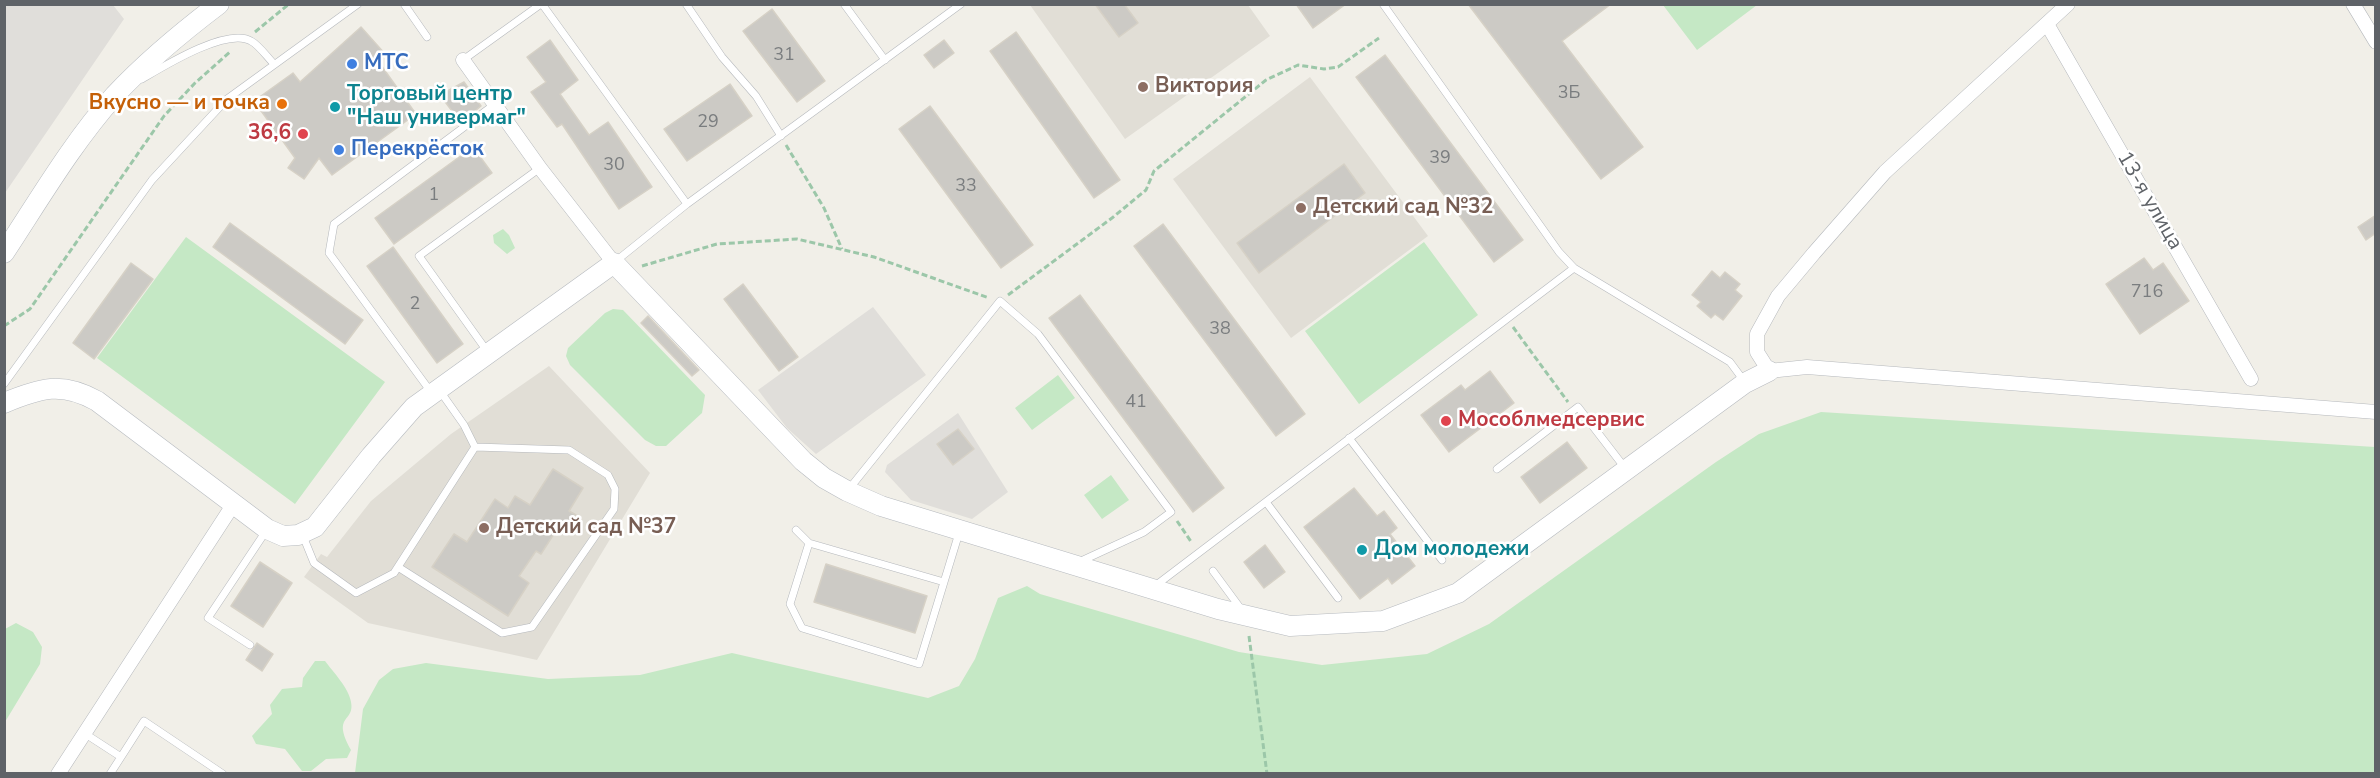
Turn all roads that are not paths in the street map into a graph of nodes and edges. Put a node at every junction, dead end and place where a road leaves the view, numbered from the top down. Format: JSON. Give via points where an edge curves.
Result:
{"nodes":[{"id":1,"x":219,"y":4,"type":"edge"},
{"id":2,"x":358,"y":4,"type":"edge"},
{"id":3,"x":404,"y":4,"type":"edge"},
{"id":4,"x":542,"y":4,"type":"edge"},
{"id":5,"x":686,"y":4,"type":"edge"},
{"id":6,"x":844,"y":4,"type":"edge"},
{"id":7,"x":962,"y":4,"type":"edge"},
{"id":8,"x":1383,"y":4,"type":"edge"},
{"id":9,"x":2068,"y":4,"type":"edge"},
{"id":10,"x":2353,"y":4,"type":"edge"},
{"id":11,"x":2047,"y":24,"type":"junction"},
{"id":12,"x":427,"y":37,"type":"dead end"},
{"id":13,"x":2376,"y":42,"type":"edge"},
{"id":14,"x":463,"y":60,"type":"joint"},
{"id":15,"x":885,"y":60,"type":"junction"},
{"id":16,"x":274,"y":64,"type":"junction"},
{"id":17,"x":115,"y":96,"type":"junction"},
{"id":18,"x":495,"y":105,"type":"junction"},
{"id":19,"x":781,"y":136,"type":"junction"},
{"id":20,"x":540,"y":168,"type":"junction"},
{"id":21,"x":687,"y":204,"type":"junction"},
{"id":22,"x":4,"y":254,"type":"edge"},
{"id":23,"x":1574,"y":268,"type":"junction"},
{"id":24,"x":620,"y":270,"type":"junction"},
{"id":25,"x":489,"y":353,"type":"junction"},
{"id":26,"x":1768,"y":370,"type":"junction"},
{"id":27,"x":2251,"y":378,"type":"dead end"},
{"id":28,"x":1745,"y":383,"type":"junction"},
{"id":29,"x":4,"y":384,"type":"edge"},
{"id":30,"x":435,"y":391,"type":"junction"},
{"id":31,"x":4,"y":403,"type":"edge"},
{"id":32,"x":2376,"y":412,"type":"edge"},
{"id":33,"x":1349,"y":438,"type":"junction"},
{"id":34,"x":475,"y":447,"type":"junction"},
{"id":35,"x":1497,"y":469,"type":"dead end"},
{"id":36,"x":1626,"y":470,"type":"junction"},
{"id":37,"x":847,"y":491,"type":"junction"},
{"id":38,"x":1266,"y":502,"type":"junction"},
{"id":39,"x":233,"y":505,"type":"junction"},
{"id":40,"x":267,"y":529,"type":"junction"},
{"id":41,"x":796,"y":530,"type":"dead end"},
{"id":42,"x":960,"y":531,"type":"junction"},
{"id":43,"x":302,"y":534,"type":"junction"},
{"id":44,"x":809,"y":543,"type":"junction"},
{"id":45,"x":1442,"y":560,"type":"dead end"},
{"id":46,"x":1071,"y":565,"type":"junction"},
{"id":47,"x":398,"y":567,"type":"junction"},
{"id":48,"x":1213,"y":571,"type":"dead end"},
{"id":49,"x":944,"y":582,"type":"junction"},
{"id":50,"x":1151,"y":589,"type":"junction"},
{"id":51,"x":1338,"y":598,"type":"dead end"},
{"id":52,"x":1246,"y":616,"type":"junction"},
{"id":53,"x":250,"y":645,"type":"dead end"},
{"id":54,"x":84,"y":733,"type":"junction"},
{"id":55,"x":121,"y":757,"type":"junction"},
{"id":56,"x":58,"y":774,"type":"edge"},
{"id":57,"x":110,"y":774,"type":"edge"},
{"id":58,"x":223,"y":774,"type":"edge"}],
"edges":[{"from":1,"to":17,"type":"street","via":[[155,56]]},
{"from":2,"to":16,"type":"lane"},
{"from":3,"to":12,"type":"lane"},
{"from":4,"to":14,"type":"lane"},
{"from":4,"to":21,"type":"lane"},
{"from":5,"to":19,"type":"lane","via":[[722,57],[756,96]]},
{"from":6,"to":15,"type":"lane"},
{"from":7,"to":15,"type":"lane"},
{"from":8,"to":23,"type":"lane"},
{"from":9,"to":11,"type":"street"},
{"from":10,"to":13,"type":"street"},
{"from":11,"to":26,"type":"street","via":[[1885,172],[1778,296],[1757,334],[1757,352]]},
{"from":11,"to":27,"type":"street","name":"13-я улица"},
{"from":14,"to":18,"type":"street"},
{"from":15,"to":19,"type":"lane"},
{"from":16,"to":17,"type":"lane","via":[[250,40],[234,37],[163,66]]},
{"from":16,"to":29,"type":"lane","via":[[227,99],[153,180]]},
{"from":17,"to":22,"type":"street"},
{"from":18,"to":20,"type":"street"},
{"from":18,"to":30,"type":"lane","via":[[334,224],[329,253]]},
{"from":19,"to":21,"type":"lane"},
{"from":20,"to":24,"type":"street"},
{"from":20,"to":25,"type":"lane","via":[[418,256]]},
{"from":21,"to":24,"type":"lane"},
{"from":23,"to":28,"type":"lane","via":[[1730,362]]},
{"from":23,"to":33,"type":"lane"},
{"from":24,"to":25,"type":"street"},
{"from":24,"to":37,"type":"street","via":[[785,445],[824,478]]},
{"from":25,"to":30,"type":"street"},
{"from":26,"to":28,"type":"street"},
{"from":26,"to":32,"type":"street","via":[[1807,368]]},
{"from":28,"to":36,"type":"street"},
{"from":30,"to":34,"type":"lane","via":[[464,425]]},
{"from":30,"to":43,"type":"street","via":[[392,431],[315,527]]},
{"from":31,"to":39,"type":"street","via":[[58,387],[80,391]]},
{"from":33,"to":38,"type":"lane"},
{"from":33,"to":45,"type":"lane"},
{"from":34,"to":47,"type":"lane"},
{"from":34,"to":47,"type":"lane","via":[[569,450],[608,475],[615,489],[614,508],[532,627],[502,633]]},
{"from":35,"to":36,"type":"lane","via":[[1578,407]]},
{"from":36,"to":52,"type":"street","via":[[1458,593],[1383,621],[1290,626]]},
{"from":37,"to":42,"type":"street"},
{"from":37,"to":46,"type":"lane","via":[[1000,301],[1038,334],[1171,512],[1144,532]]},
{"from":38,"to":50,"type":"lane"},
{"from":38,"to":51,"type":"lane"},
{"from":39,"to":40,"type":"street"},
{"from":39,"to":54,"type":"street"},
{"from":40,"to":43,"type":"street","via":[[282,536]]},
{"from":40,"to":53,"type":"lane","via":[[208,618]]},
{"from":41,"to":44,"type":"lane"},
{"from":42,"to":46,"type":"street"},
{"from":42,"to":49,"type":"lane"},
{"from":43,"to":47,"type":"lane","via":[[314,563],[356,593]]},
{"from":44,"to":49,"type":"lane"},
{"from":44,"to":49,"type":"lane","via":[[790,604],[802,628],[919,664]]},
{"from":46,"to":50,"type":"street"},
{"from":48,"to":52,"type":"lane"},
{"from":50,"to":52,"type":"street"},
{"from":54,"to":55,"type":"lane"},
{"from":54,"to":56,"type":"street"},
{"from":55,"to":57,"type":"lane"},
{"from":55,"to":58,"type":"lane","via":[[144,721]]}]}
